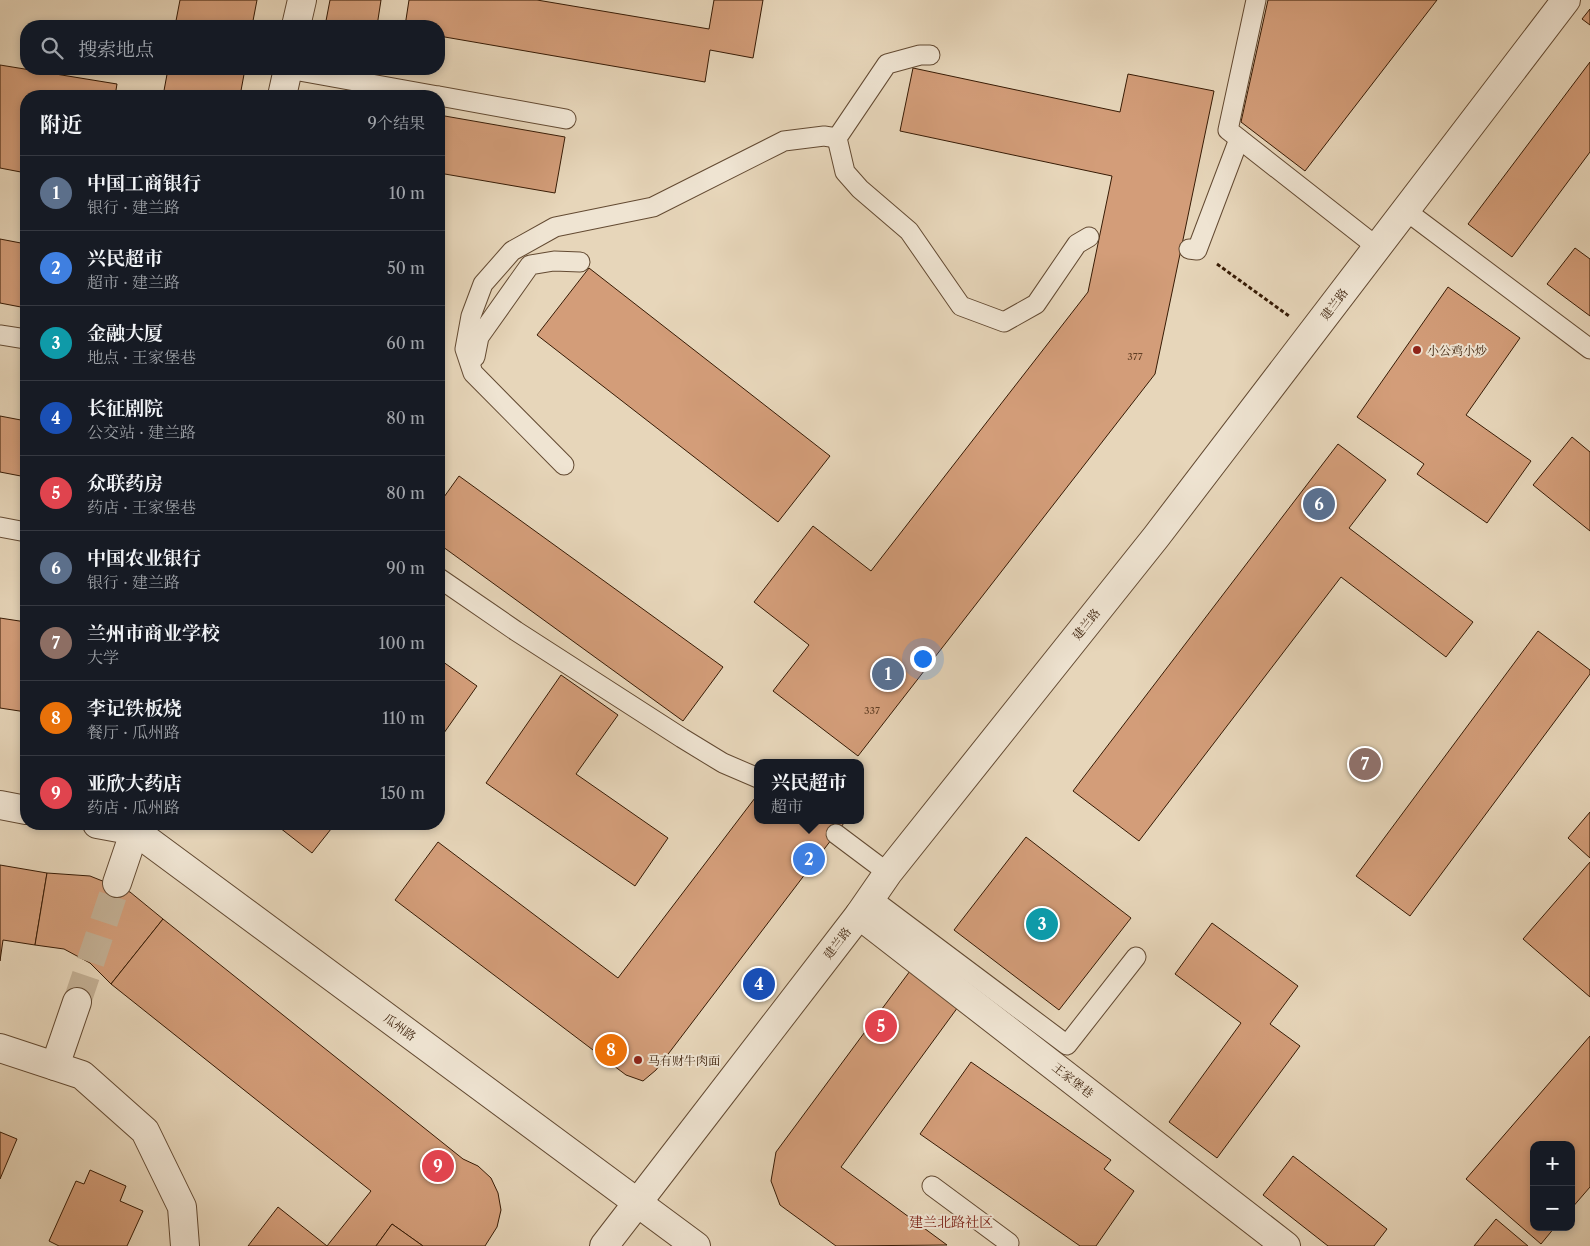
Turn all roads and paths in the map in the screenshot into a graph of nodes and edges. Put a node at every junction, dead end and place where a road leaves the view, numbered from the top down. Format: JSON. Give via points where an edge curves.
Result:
{"nodes":[{"id":1,"x":302,"y":0,"type":"edge"},
{"id":2,"x":1256,"y":0,"type":"edge"},
{"id":3,"x":1566,"y":0,"type":"edge"},
{"id":4,"x":297,"y":20,"type":"edge"},
{"id":5,"x":930,"y":56,"type":"dead end"},
{"id":6,"x":287,"y":75,"type":"edge"},
{"id":7,"x":321,"y":75,"type":"edge"},
{"id":8,"x":283,"y":90,"type":"edge"},
{"id":9,"x":405,"y":90,"type":"edge"},
{"id":10,"x":445,"y":97,"type":"edge"},
{"id":11,"x":566,"y":119,"type":"dead end"},
{"id":12,"x":837,"y":138,"type":"junction"},
{"id":13,"x":1239,"y":138,"type":"junction"},
{"id":14,"x":1405,"y":210,"type":"junction"},
{"id":15,"x":1089,"y":237,"type":"dead end"},
{"id":16,"x":1378,"y":247,"type":"junction"},
{"id":17,"x":1193,"y":249,"type":"joint"},
{"id":18,"x":580,"y":262,"type":"dead end"},
{"id":19,"x":1312,"y":333,"type":"junction"},
{"id":20,"x":0,"y":335,"type":"edge"},
{"id":21,"x":20,"y":339,"type":"edge"},
{"id":22,"x":1590,"y":349,"type":"edge"},
{"id":23,"x":473,"y":373,"type":"junction"},
{"id":24,"x":564,"y":465,"type":"dead end"},
{"id":25,"x":0,"y":527,"type":"edge"},
{"id":26,"x":20,"y":531,"type":"edge"},
{"id":27,"x":445,"y":582,"type":"edge"},
{"id":28,"x":754,"y":776,"type":"edge"},
{"id":29,"x":0,"y":805,"type":"edge"},
{"id":30,"x":20,"y":809,"type":"edge"},
{"id":31,"x":135,"y":830,"type":"edge"},
{"id":32,"x":140,"y":830,"type":"edge"},
{"id":33,"x":836,"y":834,"type":"dead end"},
{"id":34,"x":888,"y":873,"type":"junction"},
{"id":35,"x":117,"y":883,"type":"tunnel mouth"},
{"id":36,"x":865,"y":906,"type":"junction"},
{"id":37,"x":1136,"y":957,"type":"dead end"},
{"id":38,"x":77,"y":1002,"type":"tunnel mouth"},
{"id":39,"x":0,"y":1048,"type":"edge"},
{"id":40,"x":56,"y":1066,"type":"junction"},
{"id":41,"x":932,"y":1186,"type":"dead end"},
{"id":42,"x":638,"y":1202,"type":"junction"},
{"id":43,"x":185,"y":1246,"type":"edge"},
{"id":44,"x":604,"y":1246,"type":"edge"},
{"id":45,"x":696,"y":1246,"type":"edge"},
{"id":46,"x":1006,"y":1246,"type":"edge"},
{"id":47,"x":1286,"y":1246,"type":"edge"}],
"edges":[{"from":1,"to":4,"type":"street"},
{"from":2,"to":13,"type":"lane","via":[[1228,130]]},
{"from":3,"to":14,"type":"street","name":"建兰路"},
{"from":5,"to":12,"type":"lane","via":[[920,55],[887,64]]},
{"from":6,"to":8,"type":"street"},
{"from":7,"to":9,"type":"lane"},
{"from":10,"to":11,"type":"lane"},
{"from":12,"to":15,"type":"lane","via":[[845,172],[909,231],[962,306],[1004,322],[1036,304],[1077,244]]},
{"from":12,"to":23,"type":"lane","via":[[824,136],[784,141],[653,207],[555,227],[512,251],[483,284],[471,316],[465,349]]},
{"from":13,"to":16,"type":"lane"},
{"from":13,"to":17,"type":"lane"},
{"from":14,"to":16,"type":"street","name":"建兰路"},
{"from":14,"to":22,"type":"lane"},
{"from":16,"to":19,"type":"street","name":"建兰路"},
{"from":17,"to":19,"type":"path"},
{"from":18,"to":23,"type":"lane","via":[[554,261],[530,266],[479,337]]},
{"from":19,"to":34,"type":"street","name":"建兰路","via":[[1156,537]]},
{"from":20,"to":21,"type":"lane"},
{"from":23,"to":24,"type":"lane"},
{"from":25,"to":26,"type":"lane"},
{"from":27,"to":28,"type":"lane","via":[[682,738],[723,763]]},
{"from":29,"to":30,"type":"street"},
{"from":31,"to":35,"type":"street"},
{"from":32,"to":42,"type":"street","name":"瓜州路"},
{"from":33,"to":34,"type":"lane"},
{"from":34,"to":36,"type":"street","name":"建兰路"},
{"from":36,"to":37,"type":"lane","via":[[1067,1046]]},
{"from":36,"to":42,"type":"street","name":"建兰路"},
{"from":36,"to":47,"type":"street","name":"王家堡巷"},
{"from":38,"to":40,"type":"street"},
{"from":39,"to":40,"type":"street"},
{"from":40,"to":43,"type":"street","via":[[82,1074],[145,1131],[182,1207]]},
{"from":41,"to":46,"type":"lane","via":[[1009,1243]]},
{"from":42,"to":44,"type":"street","name":"建兰路"},
{"from":42,"to":45,"type":"street","name":"瓜州路"}]}
